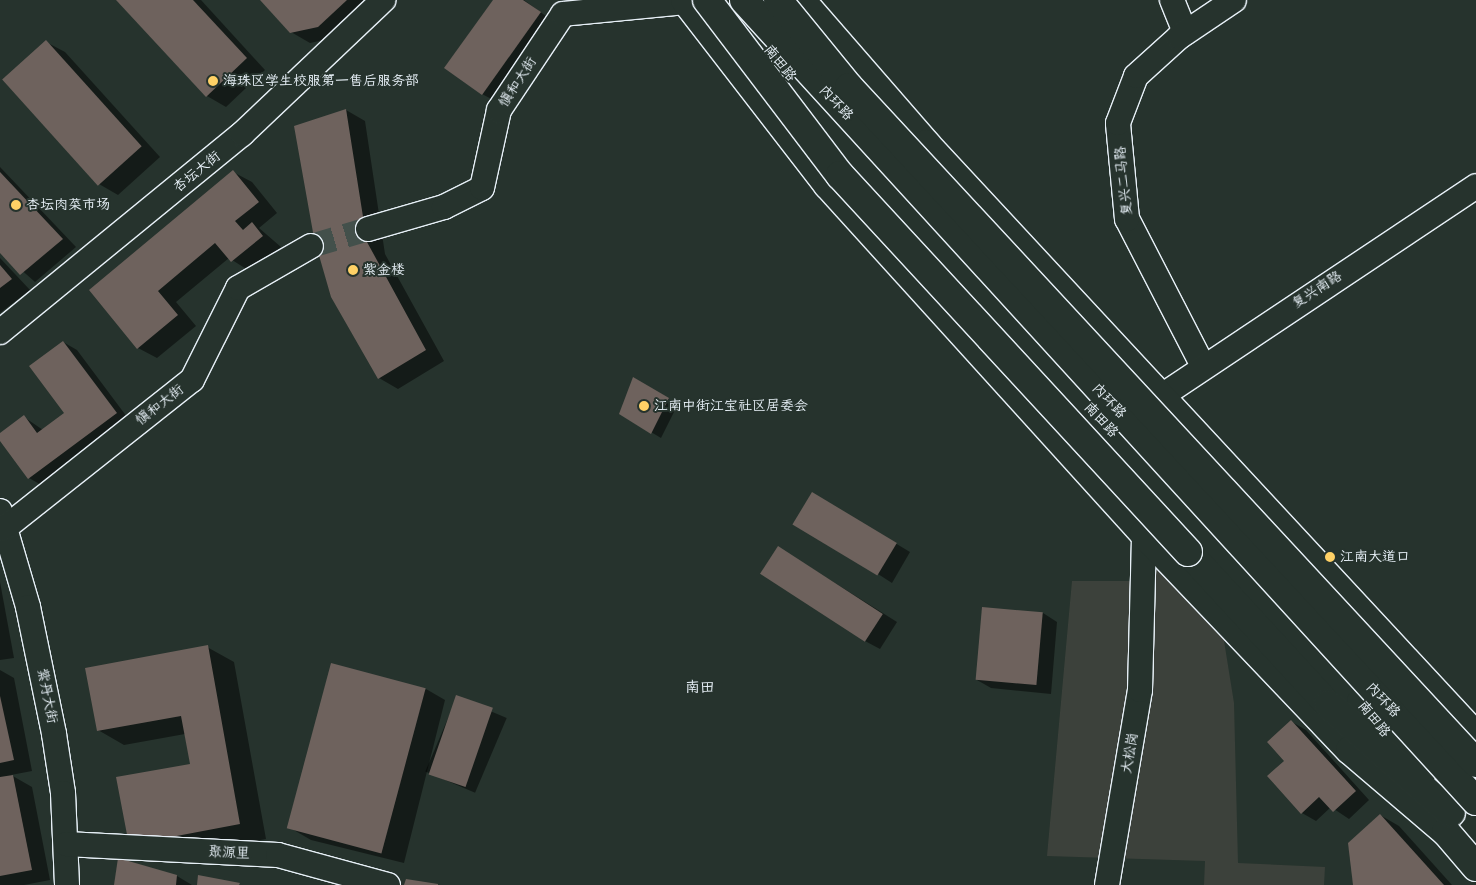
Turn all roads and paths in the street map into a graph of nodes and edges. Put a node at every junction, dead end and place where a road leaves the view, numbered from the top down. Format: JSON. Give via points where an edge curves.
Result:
{"nodes":[{"id":1,"x":383,"y":0,"type":"edge"},
{"id":2,"x":730,"y":0,"type":"edge"},
{"id":3,"x":744,"y":0,"type":"edge"},
{"id":4,"x":777,"y":0,"type":"edge"},
{"id":5,"x":801,"y":0,"type":"edge"},
{"id":6,"x":1172,"y":0,"type":"edge"},
{"id":7,"x":1234,"y":0,"type":"edge"},
{"id":8,"x":693,"y":1,"type":"edge"},
{"id":9,"x":1185,"y":32,"type":"junction"},
{"id":10,"x":810,"y":44,"type":"junction"},
{"id":11,"x":784,"y":69,"type":"junction"},
{"id":12,"x":865,"y":107,"type":"junction"},
{"id":13,"x":824,"y":116,"type":"junction"},
{"id":14,"x":791,"y":140,"type":"junction"},
{"id":15,"x":926,"y":144,"type":"junction"},
{"id":16,"x":828,"y":186,"type":"junction"},
{"id":17,"x":1476,"y":186,"type":"edge"},
{"id":18,"x":368,"y":229,"type":"tunnel mouth"},
{"id":19,"x":311,"y":246,"type":"tunnel mouth"},
{"id":20,"x":0,"y":332,"type":"edge"},
{"id":21,"x":1203,"y":366,"type":"junction"},
{"id":22,"x":1076,"y":393,"type":"junction"},
{"id":23,"x":1018,"y":395,"type":"junction"},
{"id":24,"x":1160,"y":397,"type":"junction"},
{"id":25,"x":3,"y":520,"type":"edge"},
{"id":26,"x":1144,"y":534,"type":"junction"},
{"id":27,"x":1432,"y":703,"type":"junction"},
{"id":28,"x":1476,"y":736,"type":"edge"},
{"id":29,"x":1476,"y":764,"type":"edge"},
{"id":30,"x":1476,"y":801,"type":"edge"},
{"id":31,"x":1451,"y":813,"type":"junction"},
{"id":32,"x":1476,"y":837,"type":"edge"},
{"id":33,"x":66,"y":844,"type":"junction"},
{"id":34,"x":1476,"y":851,"type":"edge"},
{"id":35,"x":1476,"y":867,"type":"edge"},
{"id":36,"x":67,"y":885,"type":"edge"},
{"id":37,"x":388,"y":885,"type":"edge"},
{"id":38,"x":1107,"y":885,"type":"edge"}],
"edges":[{"from":1,"to":20,"type":"street","name":"杏坛大街","via":[[242,134]]},
{"from":2,"to":11,"type":"main road","name":"南田路"},
{"from":3,"to":30,"type":"main road","name":"内环路","bridge":true},
{"from":4,"to":10,"type":"main road"},
{"from":4,"to":29,"type":"main road","name":"内环路","bridge":true,"via":[[850,86]]},
{"from":5,"to":15,"type":"main road"},
{"from":6,"to":9,"type":"street"},
{"from":7,"to":9,"type":"street","name":"复兴二马路"},
{"from":8,"to":14,"type":"main road"},
{"from":8,"to":18,"type":"street","name":"慎和大街","via":[[563,14],[499,110],[482,188],[444,207]]},
{"from":8,"to":31,"type":"main road","bridge":true,"via":[[840,175],[1328,704]]},
{"from":9,"to":21,"type":"street","name":"复兴二马路","via":[[1136,76],[1118,123],[1127,219]]},
{"from":10,"to":11,"type":"main road"},
{"from":10,"to":12,"type":"main road"},
{"from":11,"to":13,"type":"main road","name":"南田路"},
{"from":11,"to":14,"type":"main road"},
{"from":12,"to":15,"type":"main road"},
{"from":12,"to":27,"type":"main road"},
{"from":13,"to":16,"type":"main road"},
{"from":13,"to":22,"type":"main road","name":"南田路"},
{"from":14,"to":16,"type":"main road"},
{"from":15,"to":24,"type":"main road"},
{"from":16,"to":23,"type":"main road"},
{"from":17,"to":21,"type":"street","name":"复兴南路"},
{"from":19,"to":25,"type":"street","name":"慎和大街","via":[[238,288],[192,380]]},
{"from":21,"to":24,"type":"street","name":"复兴南路"},
{"from":22,"to":23,"type":"main road"},
{"from":22,"to":31,"type":"main road","name":"南田路","via":[[1361,702]]},
{"from":23,"to":26,"type":"main road"},
{"from":24,"to":27,"type":"main road","via":[[1379,630]]},
{"from":25,"to":33,"type":"street","name":"紫丹大街","via":[[42,669],[63,793]]},
{"from":26,"to":35,"type":"main road","via":[[1350,750],[1446,832]]},
{"from":26,"to":38,"type":"street","name":"大松岗","via":[[1140,690]]},
{"from":27,"to":28,"type":"main road"},
{"from":27,"to":29,"type":"main road"},
{"from":31,"to":32,"type":"main road","name":"南田路"},
{"from":31,"to":34,"type":"main road"},
{"from":33,"to":36,"type":"street","name":"紫丹大街"},
{"from":33,"to":37,"type":"street","name":"聚源里","via":[[278,855]]}]}
